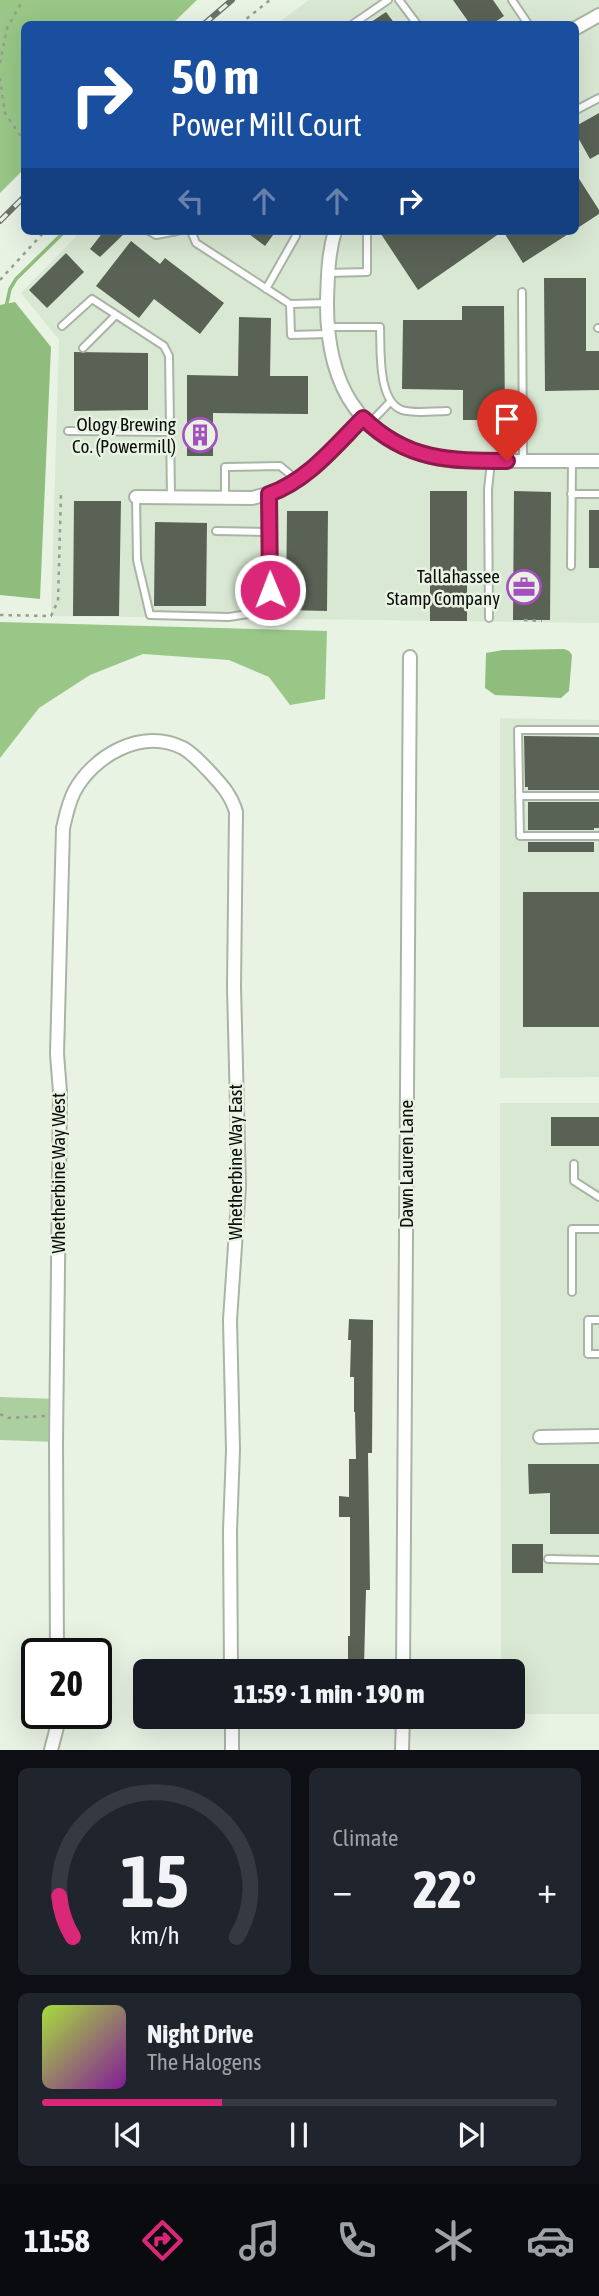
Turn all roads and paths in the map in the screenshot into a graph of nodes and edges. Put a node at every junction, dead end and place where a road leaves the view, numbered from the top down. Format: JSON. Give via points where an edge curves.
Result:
{"nodes":[{"id":1,"x":23,"y":0,"type":"edge"},
{"id":2,"x":270,"y":0,"type":"edge"},
{"id":3,"x":388,"y":0,"type":"edge"},
{"id":4,"x":399,"y":0,"type":"edge"},
{"id":5,"x":512,"y":0,"type":"edge"},
{"id":6,"x":599,"y":15,"type":"edge"},
{"id":7,"x":244,"y":21,"type":"edge"},
{"id":8,"x":357,"y":21,"type":"edge"},
{"id":9,"x":415,"y":21,"type":"edge"},
{"id":10,"x":525,"y":21,"type":"edge"},
{"id":11,"x":579,"y":26,"type":"edge"},
{"id":12,"x":0,"y":63,"type":"edge"},
{"id":13,"x":0,"y":78,"type":"edge"},
{"id":14,"x":599,"y":98,"type":"edge"},
{"id":15,"x":579,"y":108,"type":"edge"},
{"id":16,"x":21,"y":137,"type":"edge"},
{"id":17,"x":42,"y":235,"type":"edge"},
{"id":18,"x":193,"y":235,"type":"edge"},
{"id":19,"x":334,"y":235,"type":"edge"},
{"id":20,"x":367,"y":235,"type":"edge"},
{"id":21,"x":296,"y":236,"type":"dead end"},
{"id":22,"x":328,"y":273,"type":"junction"},
{"id":23,"x":0,"y":280,"type":"edge"},
{"id":24,"x":266,"y":289,"type":"junction"},
{"id":25,"x":522,"y":292,"type":"dead end"},
{"id":26,"x":327,"y":303,"type":"junction"},
{"id":27,"x":290,"y":304,"type":"junction"},
{"id":28,"x":116,"y":314,"type":"junction"},
{"id":29,"x":62,"y":326,"type":"dead end"},
{"id":30,"x":328,"y":330,"type":"junction"},
{"id":31,"x":83,"y":348,"type":"dead end"},
{"id":32,"x":391,"y":401,"type":"junction"},
{"id":33,"x":447,"y":411,"type":"dead end"},
{"id":34,"x":366,"y":421,"type":"junction"},
{"id":35,"x":68,"y":431,"type":"dead end"},
{"id":36,"x":170,"y":432,"type":"junction"},
{"id":37,"x":491,"y":461,"type":"junction"},
{"id":38,"x":523,"y":461,"type":"junction"},
{"id":39,"x":572,"y":461,"type":"junction"},
{"id":40,"x":599,"y":461,"type":"edge"},
{"id":41,"x":297,"y":480,"type":"junction"},
{"id":42,"x":61,"y":493,"type":"dead end"},
{"id":43,"x":269,"y":494,"type":"junction"},
{"id":44,"x":571,"y":494,"type":"junction"},
{"id":45,"x":599,"y":494,"type":"edge"},
{"id":46,"x":136,"y":497,"type":"joint"},
{"id":47,"x":171,"y":498,"type":"junction"},
{"id":48,"x":225,"y":498,"type":"junction"},
{"id":49,"x":216,"y":531,"type":"dead end"},
{"id":50,"x":269,"y":532,"type":"junction"},
{"id":51,"x":570,"y":566,"type":"dead end"},
{"id":52,"x":0,"y":615,"type":"edge"},
{"id":53,"x":489,"y":618,"type":"dead end"},
{"id":54,"x":524,"y":620,"type":"dead end"},
{"id":55,"x":542,"y":621,"type":"dead end"},
{"id":56,"x":410,"y":657,"type":"dead end"},
{"id":57,"x":599,"y":730,"type":"edge"},
{"id":58,"x":152,"y":741,"type":"joint"},
{"id":59,"x":519,"y":796,"type":"junction"},
{"id":60,"x":599,"y":796,"type":"edge"},
{"id":61,"x":599,"y":836,"type":"edge"},
{"id":62,"x":574,"y":1164,"type":"dead end"},
{"id":63,"x":599,"y":1197,"type":"edge"},
{"id":64,"x":599,"y":1229,"type":"edge"},
{"id":65,"x":572,"y":1292,"type":"dead end"},
{"id":66,"x":599,"y":1320,"type":"edge"},
{"id":67,"x":599,"y":1354,"type":"edge"},
{"id":68,"x":0,"y":1414,"type":"edge"},
{"id":69,"x":45,"y":1416,"type":"dead end"},
{"id":70,"x":599,"y":1436,"type":"edge"},
{"id":71,"x":540,"y":1437,"type":"dead end"},
{"id":72,"x":548,"y":1559,"type":"dead end"},
{"id":73,"x":599,"y":1560,"type":"edge"},
{"id":74,"x":57,"y":1638,"type":"edge"},
{"id":75,"x":232,"y":1659,"type":"edge"},
{"id":76,"x":403,"y":1659,"type":"edge"},
{"id":77,"x":55,"y":1729,"type":"edge"},
{"id":78,"x":232,"y":1729,"type":"edge"},
{"id":79,"x":403,"y":1729,"type":"edge"},
{"id":80,"x":51,"y":1750,"type":"edge"},
{"id":81,"x":232,"y":1750,"type":"edge"},
{"id":82,"x":402,"y":1750,"type":"edge"}],
"edges":[{"from":1,"to":12,"type":"path","via":[[7,28]]},
{"from":2,"to":7,"type":"path"},
{"from":3,"to":8,"type":"lane"},
{"from":4,"to":9,"type":"lane"},
{"from":5,"to":10,"type":"lane"},
{"from":6,"to":11,"type":"street"},
{"from":13,"to":16,"type":"path","via":[[5,113]]},
{"from":14,"to":15,"type":"lane"},
{"from":17,"to":23,"type":"path"},
{"from":18,"to":24,"type":"lane","via":[[196,243]]},
{"from":19,"to":22,"type":"street"},
{"from":20,"to":22,"type":"lane","via":[[367,272]]},
{"from":21,"to":24,"type":"lane"},
{"from":22,"to":26,"type":"street"},
{"from":24,"to":27,"type":"lane"},
{"from":25,"to":38,"type":"lane"},
{"from":26,"to":27,"type":"lane"},
{"from":26,"to":30,"type":"street"},
{"from":27,"to":30,"type":"lane","via":[[291,335]]},
{"from":28,"to":29,"type":"lane","via":[[92,299]]},
{"from":28,"to":31,"type":"lane"},
{"from":28,"to":36,"type":"lane","via":[[163,346],[169,356]]},
{"from":30,"to":32,"type":"lane","via":[[380,327],[384,384]]},
{"from":30,"to":34,"type":"street","via":[[335,369]]},
{"from":32,"to":33,"type":"lane","via":[[405,411]]},
{"from":32,"to":34,"type":"lane"},
{"from":34,"to":37,"type":"street","via":[[412,451],[441,459]]},
{"from":34,"to":41,"type":"street"},
{"from":35,"to":36,"type":"lane"},
{"from":36,"to":47,"type":"lane"},
{"from":37,"to":38,"type":"street"},
{"from":37,"to":53,"type":"lane"},
{"from":38,"to":39,"type":"street"},
{"from":39,"to":40,"type":"street"},
{"from":39,"to":44,"type":"lane"},
{"from":41,"to":43,"type":"street"},
{"from":41,"to":48,"type":"lane","via":[[279,466],[225,467]]},
{"from":42,"to":52,"type":"path","via":[[58,601],[51,616]]},
{"from":43,"to":48,"type":"street"},
{"from":43,"to":50,"type":"lane"},
{"from":44,"to":45,"type":"lane"},
{"from":44,"to":51,"type":"lane"},
{"from":46,"to":47,"type":"street"},
{"from":46,"to":50,"type":"lane","via":[[137,560],[150,615],[229,617],[259,607],[270,590]]},
{"from":47,"to":48,"type":"street"},
{"from":49,"to":50,"type":"lane"},
{"from":54,"to":55,"type":"path"},
{"from":56,"to":76,"type":"street","name":"Dawn Lauren Lane"},
{"from":57,"to":59,"type":"lane","via":[[518,730]]},
{"from":58,"to":74,"type":"street","name":"Whetherbine Way West","via":[[128,744],[92,768],[74,793],[62,828],[57,1054]]},
{"from":58,"to":75,"type":"street","name":"Whetherbine Way East","via":[[183,748],[196,758],[233,798],[236,813],[239,1186],[230,1320]]},
{"from":59,"to":60,"type":"lane"},
{"from":59,"to":61,"type":"lane","via":[[520,836]]},
{"from":62,"to":63,"type":"lane","via":[[574,1181]]},
{"from":64,"to":65,"type":"lane","via":[[572,1229]]},
{"from":66,"to":67,"type":"lane","via":[[587,1320],[587,1354]]},
{"from":68,"to":69,"type":"path","via":[[8,1418]]},
{"from":70,"to":71,"type":"street"},
{"from":72,"to":73,"type":"lane"},
{"from":77,"to":80,"type":"street"},
{"from":78,"to":81,"type":"street"},
{"from":79,"to":82,"type":"street"}]}
